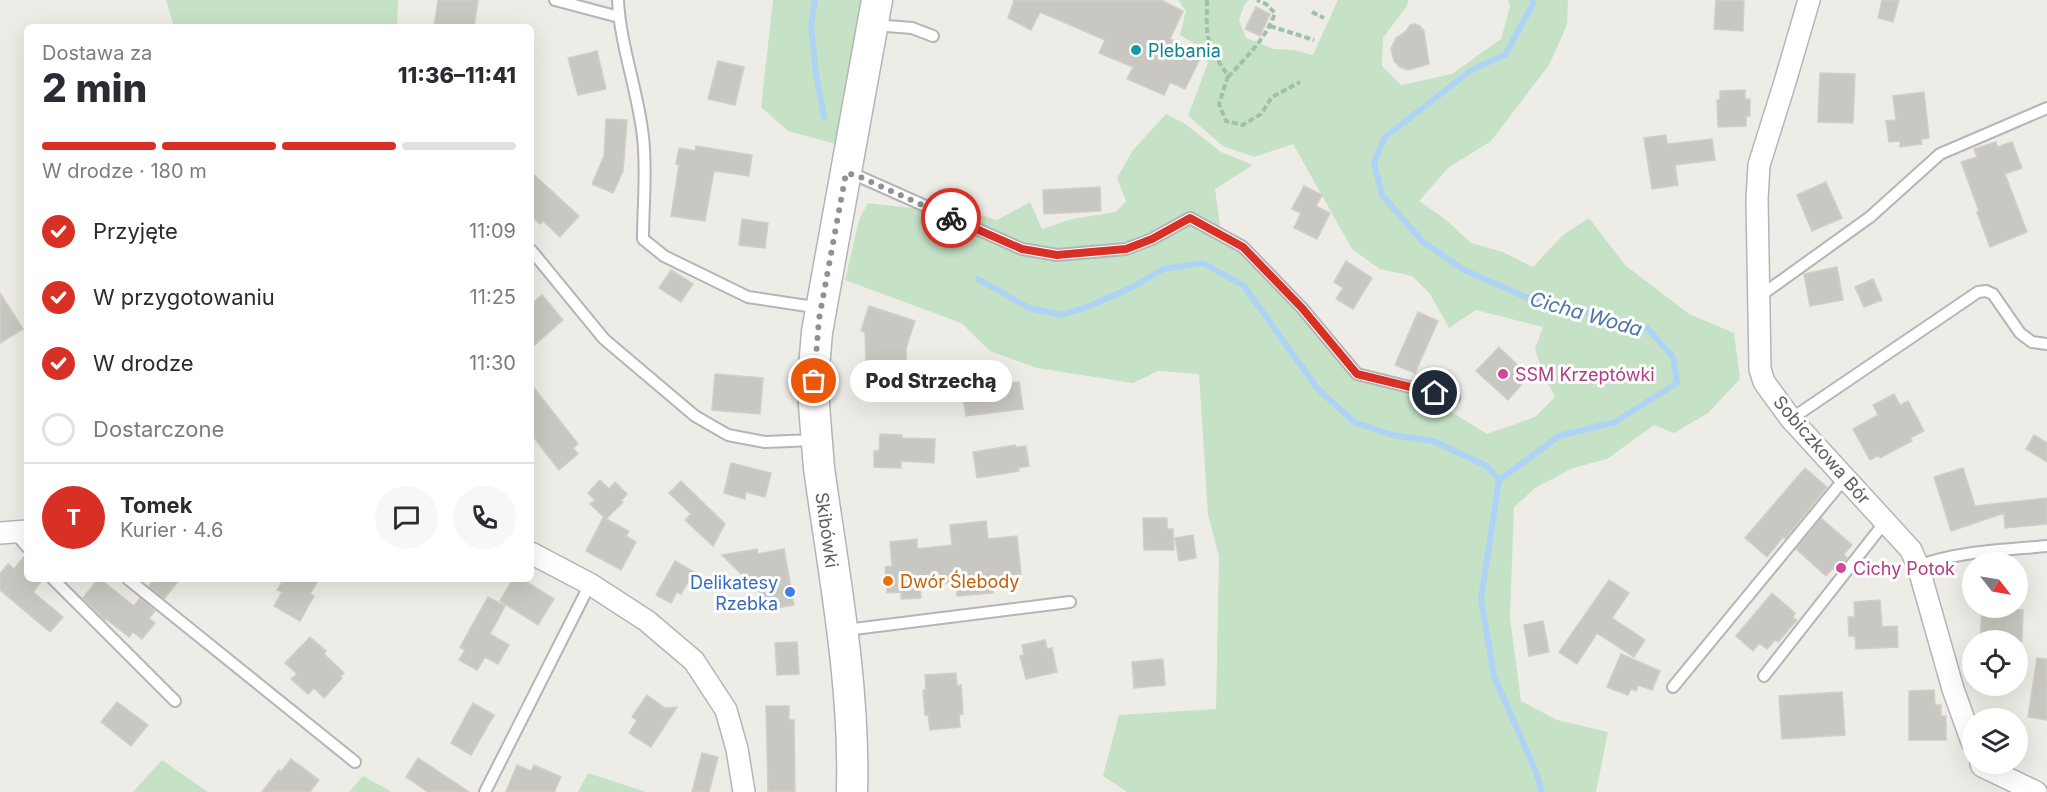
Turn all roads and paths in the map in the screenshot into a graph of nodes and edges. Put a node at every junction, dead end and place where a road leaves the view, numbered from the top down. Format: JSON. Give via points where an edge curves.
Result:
{"nodes":[{"id":1,"x":555,"y":0,"type":"edge"},
{"id":2,"x":618,"y":0,"type":"edge"},
{"id":3,"x":1207,"y":0,"type":"edge"},
{"id":4,"x":1257,"y":0,"type":"edge"},
{"id":5,"x":1809,"y":0,"type":"edge"},
{"id":6,"x":876,"y":12,"type":"edge"},
{"id":7,"x":1312,"y":12,"type":"dead end"},
{"id":8,"x":618,"y":17,"type":"junction"},
{"id":9,"x":1324,"y":18,"type":"dead end"},
{"id":10,"x":1270,"y":26,"type":"junction"},
{"id":11,"x":933,"y":36,"type":"dead end"},
{"id":12,"x":1314,"y":40,"type":"dead end"},
{"id":13,"x":1228,"y":78,"type":"junction"},
{"id":14,"x":1300,"y":82,"type":"dead end"},
{"id":15,"x":2047,"y":108,"type":"edge"},
{"id":16,"x":846,"y":173,"type":"junction"},
{"id":17,"x":534,"y":254,"type":"edge"},
{"id":18,"x":1760,"y":296,"type":"junction"},
{"id":19,"x":821,"y":308,"type":"junction"},
{"id":20,"x":2047,"y":344,"type":"edge"},
{"id":21,"x":1454,"y":398,"type":"dead end"},
{"id":22,"x":1791,"y":418,"type":"junction"},
{"id":23,"x":816,"y":440,"type":"junction"},
{"id":24,"x":1845,"y":478,"type":"junction"},
{"id":25,"x":1885,"y":522,"type":"junction"},
{"id":26,"x":2047,"y":546,"type":"edge"},
{"id":27,"x":534,"y":555,"type":"edge"},
{"id":28,"x":1918,"y":566,"type":"junction"},
{"id":29,"x":56,"y":582,"type":"edge"},
{"id":30,"x":132,"y":582,"type":"edge"},
{"id":31,"x":590,"y":584,"type":"junction"},
{"id":32,"x":1070,"y":602,"type":"dead end"},
{"id":33,"x":842,"y":631,"type":"junction"},
{"id":34,"x":1764,"y":676,"type":"dead end"},
{"id":35,"x":1673,"y":687,"type":"dead end"},
{"id":36,"x":175,"y":701,"type":"dead end"},
{"id":37,"x":1962,"y":714,"type":"edge"},
{"id":38,"x":355,"y":762,"type":"dead end"},
{"id":39,"x":1999,"y":774,"type":"edge"},
{"id":40,"x":485,"y":792,"type":"edge"},
{"id":41,"x":744,"y":792,"type":"edge"},
{"id":42,"x":852,"y":792,"type":"edge"},
{"id":43,"x":2036,"y":792,"type":"edge"}],
"edges":[{"from":1,"to":8,"type":"lane"},
{"from":2,"to":8,"type":"lane"},
{"from":3,"to":13,"type":"path","via":[[1210,49]]},
{"from":4,"to":10,"type":"path","via":[[1275,13]]},
{"from":5,"to":18,"type":"street","name":"Sobiczkowa Bór","via":[[1758,165]]},
{"from":6,"to":11,"type":"lane"},
{"from":6,"to":16,"type":"main road","name":"Skibówki"},
{"from":7,"to":9,"type":"path"},
{"from":8,"to":19,"type":"lane","via":[[644,138],[643,239],[664,256],[747,297]]},
{"from":10,"to":12,"type":"path"},
{"from":10,"to":13,"type":"path"},
{"from":13,"to":14,"type":"path","via":[[1219,104],[1226,121],[1243,125],[1261,114],[1272,97]]},
{"from":15,"to":18,"type":"lane","via":[[1940,154],[1870,217]]},
{"from":16,"to":19,"type":"main road","name":"Skibówki"},
{"from":16,"to":21,"type":"lane","via":[[1022,249],[1057,255],[1126,249],[1190,218],[1243,247],[1302,308],[1357,374]]},
{"from":17,"to":23,"type":"lane","via":[[604,339],[695,416],[728,435],[765,442]]},
{"from":18,"to":22,"type":"street","name":"Sobiczkowa Bór","via":[[1760,369],[1764,382]]},
{"from":19,"to":23,"type":"main road","name":"Skibówki","via":[[814,368]]},
{"from":20,"to":22,"type":"lane","via":[[2032,342],[2020,333],[1993,294],[1978,292]]},
{"from":22,"to":24,"type":"street","name":"Sobiczkowa Bór"},
{"from":23,"to":33,"type":"main road","name":"Skibówki"},
{"from":24,"to":25,"type":"street","name":"Sobiczkowa Bór"},
{"from":24,"to":35,"type":"lane"},
{"from":25,"to":28,"type":"street","name":"Sobiczkowa Bór","via":[[1911,550]]},
{"from":25,"to":34,"type":"lane"},
{"from":26,"to":28,"type":"lane","via":[[1945,558]]},
{"from":27,"to":31,"type":"street"},
{"from":28,"to":37,"type":"street","name":"Sobiczkowa Bór"},
{"from":29,"to":36,"type":"lane"},
{"from":30,"to":38,"type":"lane"},
{"from":31,"to":40,"type":"lane"},
{"from":31,"to":41,"type":"street","via":[[647,621],[694,661],[726,710]]},
{"from":32,"to":33,"type":"lane"},
{"from":33,"to":42,"type":"main road","name":"Skibówki","via":[[852,720]]},
{"from":39,"to":43,"type":"street"}]}
